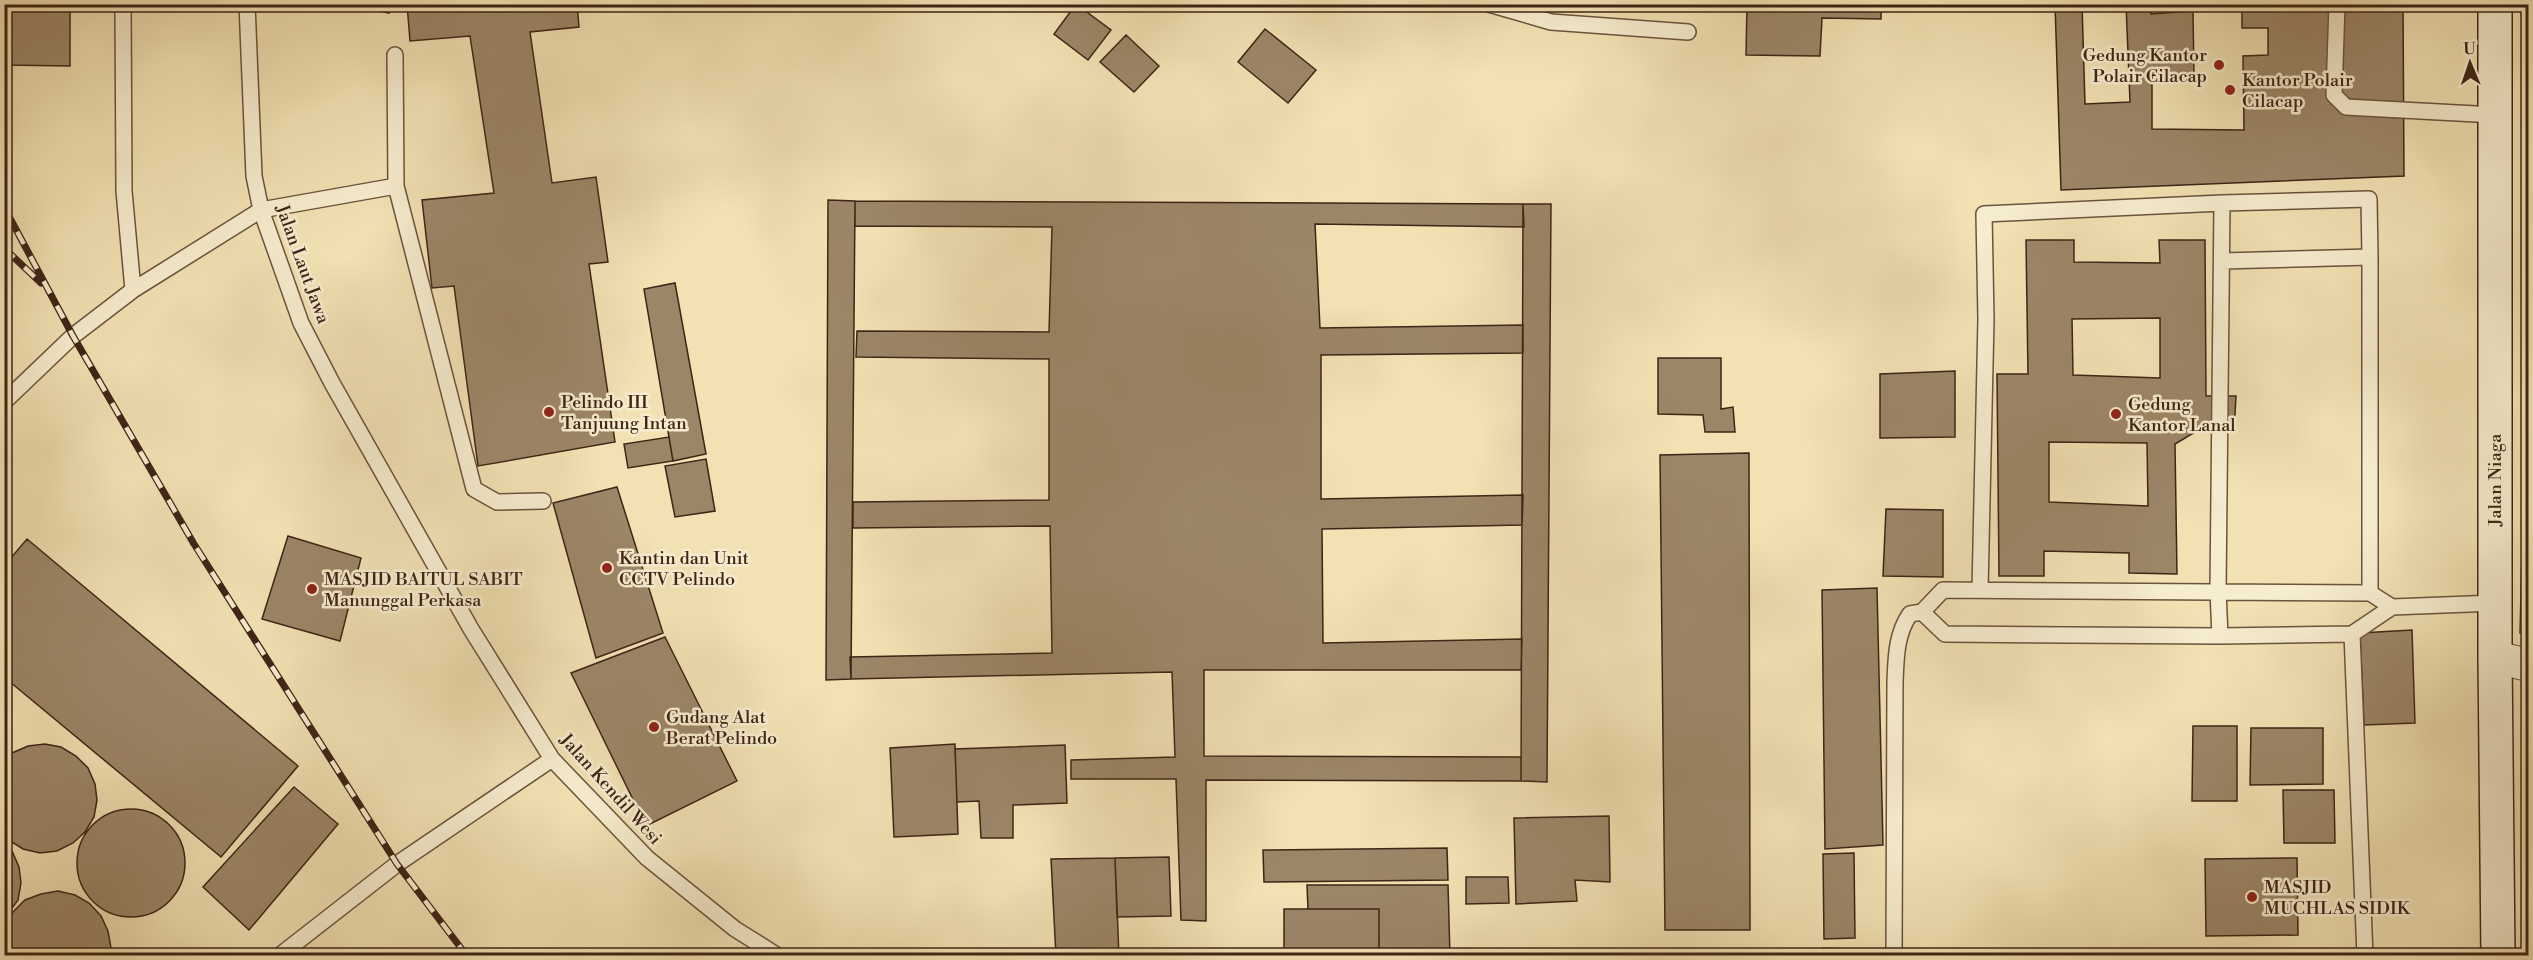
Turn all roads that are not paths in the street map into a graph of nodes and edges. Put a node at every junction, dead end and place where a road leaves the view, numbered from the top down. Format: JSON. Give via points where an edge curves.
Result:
{"nodes":[{"id":1,"x":123,"y":4,"type":"edge"},
{"id":2,"x":247,"y":4,"type":"edge"},
{"id":3,"x":1489,"y":4,"type":"edge"},
{"id":4,"x":2337,"y":4,"type":"edge"},
{"id":5,"x":2495,"y":4,"type":"edge"},
{"id":6,"x":1688,"y":32,"type":"dead end"},
{"id":7,"x":395,"y":55,"type":"dead end"},
{"id":8,"x":2495,"y":115,"type":"junction"},
{"id":9,"x":396,"y":186,"type":"junction"},
{"id":10,"x":2222,"y":202,"type":"junction"},
{"id":11,"x":261,"y":210,"type":"junction"},
{"id":12,"x":2370,"y":257,"type":"junction"},
{"id":13,"x":2222,"y":261,"type":"junction"},
{"id":14,"x":133,"y":290,"type":"junction"},
{"id":15,"x":8,"y":392,"type":"edge"},
{"id":16,"x":543,"y":501,"type":"dead end"},
{"id":17,"x":405,"y":514,"type":"joint"},
{"id":18,"x":1980,"y":590,"type":"junction"},
{"id":19,"x":2218,"y":591,"type":"junction"},
{"id":20,"x":2370,"y":592,"type":"junction"},
{"id":21,"x":2495,"y":603,"type":"junction"},
{"id":22,"x":2392,"y":607,"type":"junction"},
{"id":23,"x":1922,"y":612,"type":"junction"},
{"id":24,"x":2352,"y":634,"type":"junction"},
{"id":25,"x":2220,"y":636,"type":"junction"},
{"id":26,"x":2495,"y":657,"type":"junction"},
{"id":27,"x":2529,"y":665,"type":"edge"},
{"id":28,"x":552,"y":759,"type":"junction"},
{"id":29,"x":279,"y":956,"type":"edge"},
{"id":30,"x":778,"y":956,"type":"edge"},
{"id":31,"x":1894,"y":956,"type":"edge"},
{"id":32,"x":2366,"y":956,"type":"edge"},
{"id":33,"x":2498,"y":956,"type":"edge"}],
"edges":[{"from":1,"to":14,"type":"lane","via":[[124,191]]},
{"from":2,"to":11,"type":"lane","name":"Jalan Laut Jawa","via":[[254,176]]},
{"from":3,"to":6,"type":"lane","via":[[1551,22]]},
{"from":4,"to":8,"type":"lane","via":[[2334,95],[2346,107]]},
{"from":5,"to":8,"type":"main road","name":"Jalan Niaga"},
{"from":7,"to":9,"type":"lane"},
{"from":8,"to":21,"type":"main road","name":"Jalan Niaga"},
{"from":9,"to":11,"type":"lane"},
{"from":9,"to":16,"type":"lane","via":[[474,489],[497,502]]},
{"from":10,"to":12,"type":"lane","via":[[2369,199]]},
{"from":10,"to":13,"type":"lane"},
{"from":10,"to":18,"type":"lane","via":[[1984,214],[1986,319]]},
{"from":11,"to":14,"type":"lane"},
{"from":11,"to":17,"type":"lane","name":"Jalan Laut Jawa","via":[[301,323]]},
{"from":12,"to":13,"type":"lane"},
{"from":12,"to":20,"type":"lane"},
{"from":13,"to":19,"type":"lane"},
{"from":14,"to":15,"type":"lane"},
{"from":17,"to":28,"type":"lane","name":"Jalan Kendil Wesi"},
{"from":18,"to":19,"type":"lane"},
{"from":18,"to":23,"type":"lane","via":[[1943,590]]},
{"from":19,"to":20,"type":"lane"},
{"from":19,"to":25,"type":"lane"},
{"from":20,"to":22,"type":"lane"},
{"from":21,"to":22,"type":"lane"},
{"from":21,"to":26,"type":"main road","name":"Jalan Niaga"},
{"from":22,"to":24,"type":"lane"},
{"from":23,"to":25,"type":"lane","via":[[1946,634]]},
{"from":23,"to":31,"type":"lane","via":[[1910,614],[1898,642]]},
{"from":24,"to":25,"type":"lane"},
{"from":24,"to":32,"type":"lane"},
{"from":26,"to":27,"type":"street"},
{"from":26,"to":33,"type":"main road","name":"Jalan Niaga"},
{"from":28,"to":29,"type":"lane","via":[[398,864]]},
{"from":28,"to":30,"type":"lane","name":"Jalan Kendil Wesi","via":[[647,858],[735,929]]}]}
